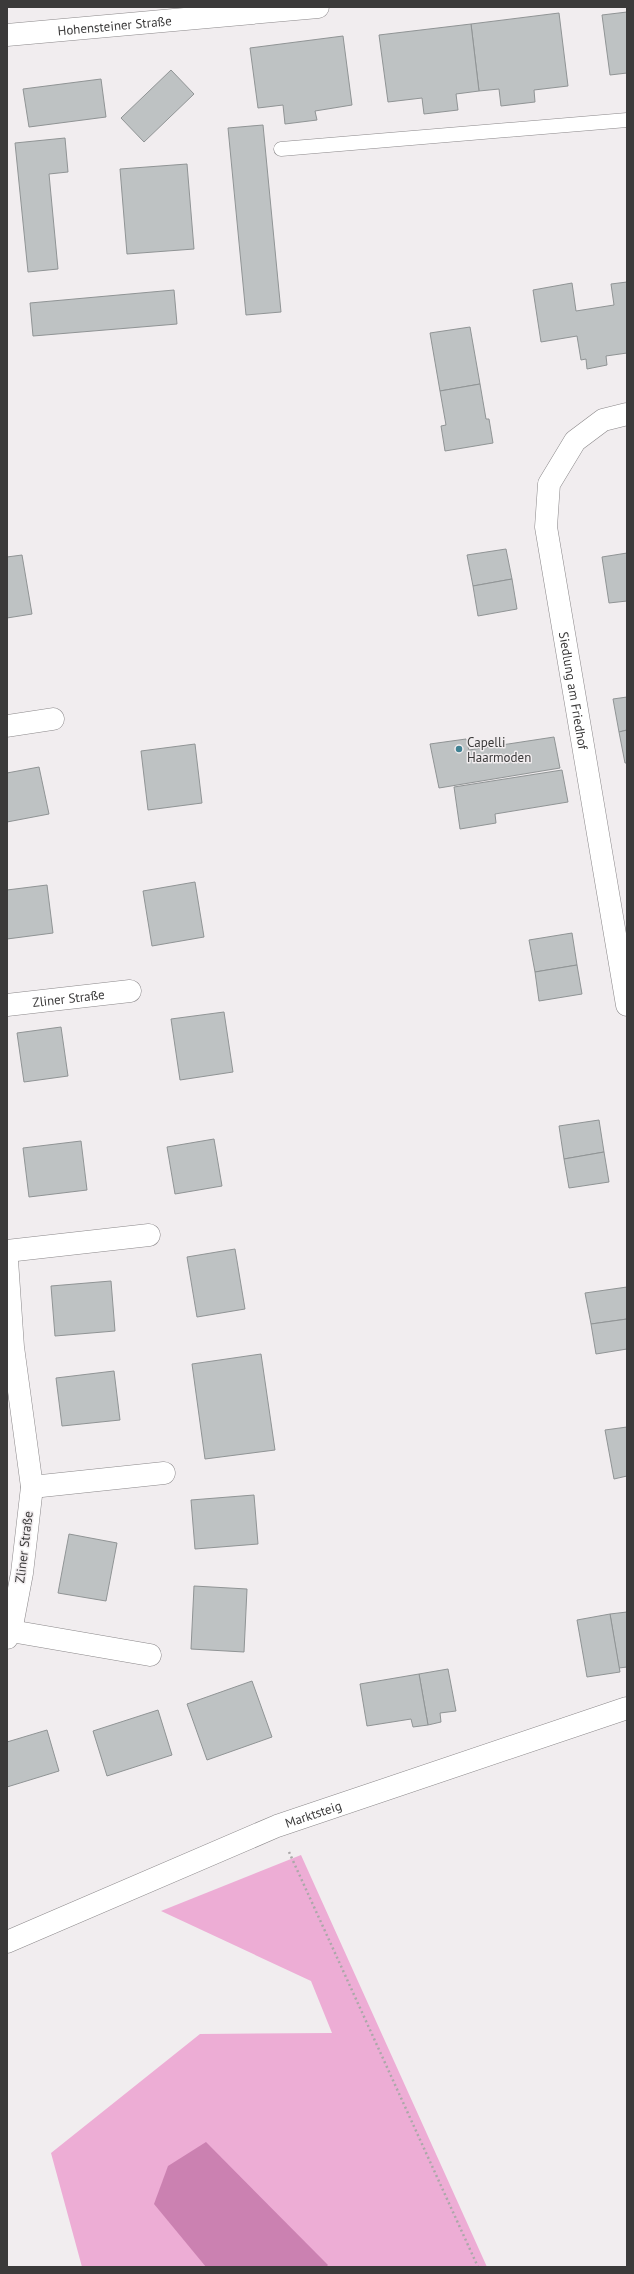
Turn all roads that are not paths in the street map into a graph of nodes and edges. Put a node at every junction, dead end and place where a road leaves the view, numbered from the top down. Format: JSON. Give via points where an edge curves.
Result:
{"nodes":[{"id":1,"x":318,"y":7,"type":"edge"},
{"id":2,"x":7,"y":35,"type":"edge"},
{"id":3,"x":627,"y":120,"type":"edge"},
{"id":4,"x":281,"y":149,"type":"dead end"},
{"id":5,"x":627,"y":414,"type":"edge"},
{"id":6,"x":53,"y":720,"type":"dead end"},
{"id":7,"x":7,"y":726,"type":"edge"},
{"id":8,"x":130,"y":991,"type":"dead end"},
{"id":9,"x":7,"y":1005,"type":"edge"},
{"id":10,"x":627,"y":1005,"type":"edge"},
{"id":11,"x":149,"y":1234,"type":"dead end"},
{"id":12,"x":7,"y":1251,"type":"edge"},
{"id":13,"x":7,"y":1260,"type":"edge"},
{"id":14,"x":10,"y":1348,"type":"edge"},
{"id":15,"x":164,"y":1473,"type":"dead end"},
{"id":16,"x":32,"y":1487,"type":"junction"},
{"id":17,"x":9,"y":1634,"type":"edge"},
{"id":18,"x":150,"y":1655,"type":"dead end"},
{"id":19,"x":627,"y":1708,"type":"edge"},
{"id":20,"x":7,"y":1942,"type":"edge"}],
"edges":[{"from":1,"to":2,"type":"street","name":"Hohensteiner Straße"},
{"from":3,"to":4,"type":"lane"},
{"from":5,"to":10,"type":"street","name":"Siedlung am Friedhof","via":[[603,420],[575,441],[549,484],[546,527]]},
{"from":6,"to":7,"type":"street"},
{"from":8,"to":9,"type":"street","name":"Zliner Straße"},
{"from":11,"to":12,"type":"street"},
{"from":13,"to":14,"type":"street","name":"Zliner Straße"},
{"from":14,"to":16,"type":"street","name":"Zliner Straße"},
{"from":15,"to":16,"type":"street"},
{"from":16,"to":17,"type":"street","name":"Zliner Straße","via":[[22,1573]]},
{"from":17,"to":18,"type":"street","name":"Zliner Straße"},
{"from":19,"to":20,"type":"street","name":"Marktsteig","via":[[277,1826]]}]}
